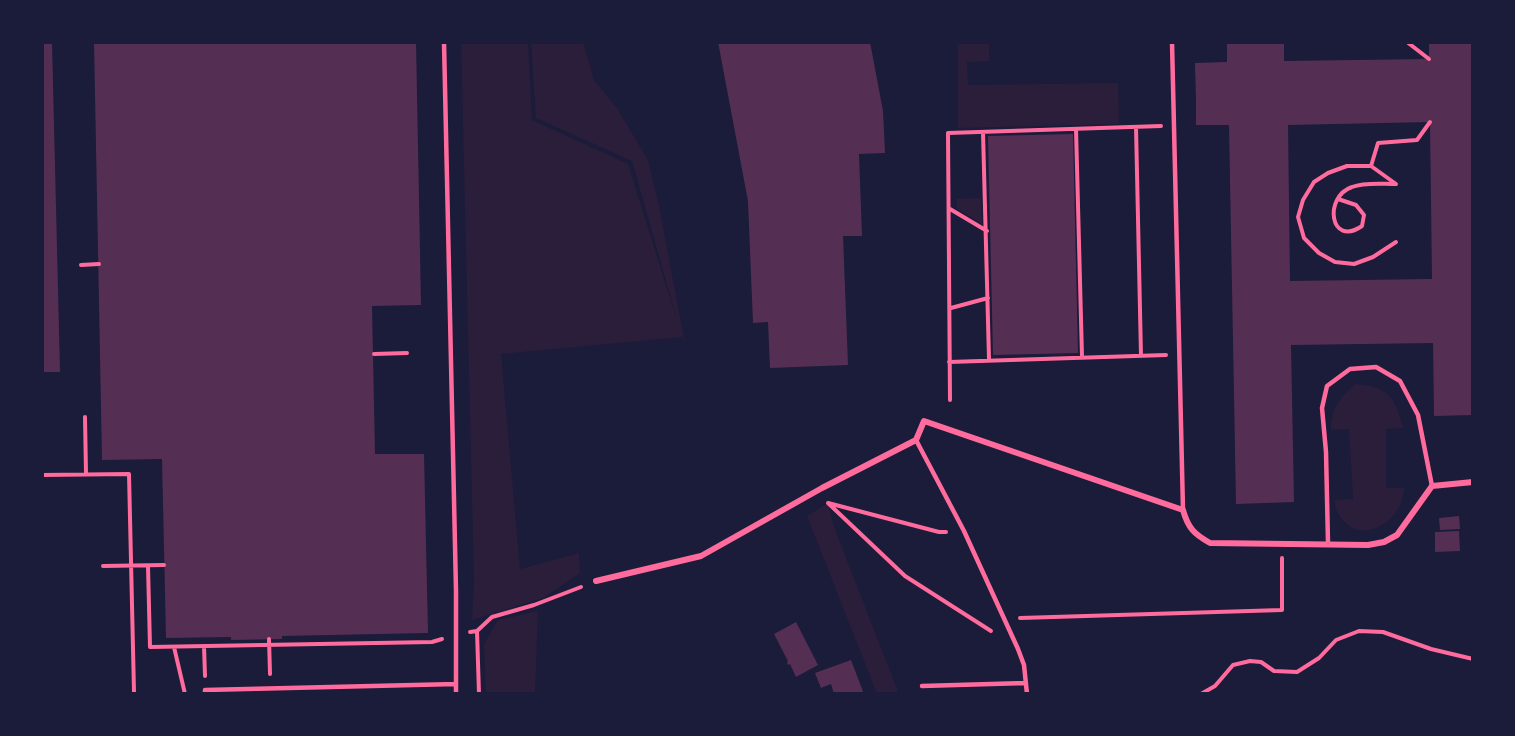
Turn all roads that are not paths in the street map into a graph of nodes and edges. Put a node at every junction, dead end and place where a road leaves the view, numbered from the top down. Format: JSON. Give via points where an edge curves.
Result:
{"nodes":[{"id":1,"x":444,"y":42,"type":"edge"},
{"id":2,"x":1172,"y":42,"type":"edge"},
{"id":3,"x":916,"y":440,"type":"junction"},
{"id":4,"x":1473,"y":482,"type":"edge"},
{"id":5,"x":1432,"y":486,"type":"junction"},
{"id":6,"x":1183,"y":510,"type":"junction"},
{"id":7,"x":1328,"y":543,"type":"junction"},
{"id":8,"x":596,"y":581,"type":"road end"},
{"id":9,"x":1026,"y":682,"type":"junction"},
{"id":10,"x":456,"y":684,"type":"junction"},
{"id":11,"x":922,"y":686,"type":"dead end"},
{"id":12,"x":205,"y":694,"type":"edge"},
{"id":13,"x":456,"y":694,"type":"edge"},
{"id":14,"x":1027,"y":694,"type":"edge"}],
"edges":[{"from":1,"to":10,"type":"lane"},
{"from":2,"to":6,"type":"lane"},
{"from":3,"to":6,"type":"street","via":[[924,421]]},
{"from":3,"to":8,"type":"street","via":[[701,556]]},
{"from":3,"to":9,"type":"lane","via":[[1005,619],[1024,665]]},
{"from":4,"to":5,"type":"street"},
{"from":5,"to":7,"type":"street","via":[[1397,536],[1368,545]]},
{"from":5,"to":7,"type":"lane","via":[[1418,415],[1400,381],[1376,367],[1350,369],[1328,386],[1322,408]]},
{"from":6,"to":7,"type":"street","via":[[1187,524],[1210,543]]},
{"from":9,"to":11,"type":"lane"},
{"from":9,"to":14,"type":"lane"},
{"from":10,"to":12,"type":"lane","via":[[205,690]]},
{"from":10,"to":13,"type":"lane"}]}
